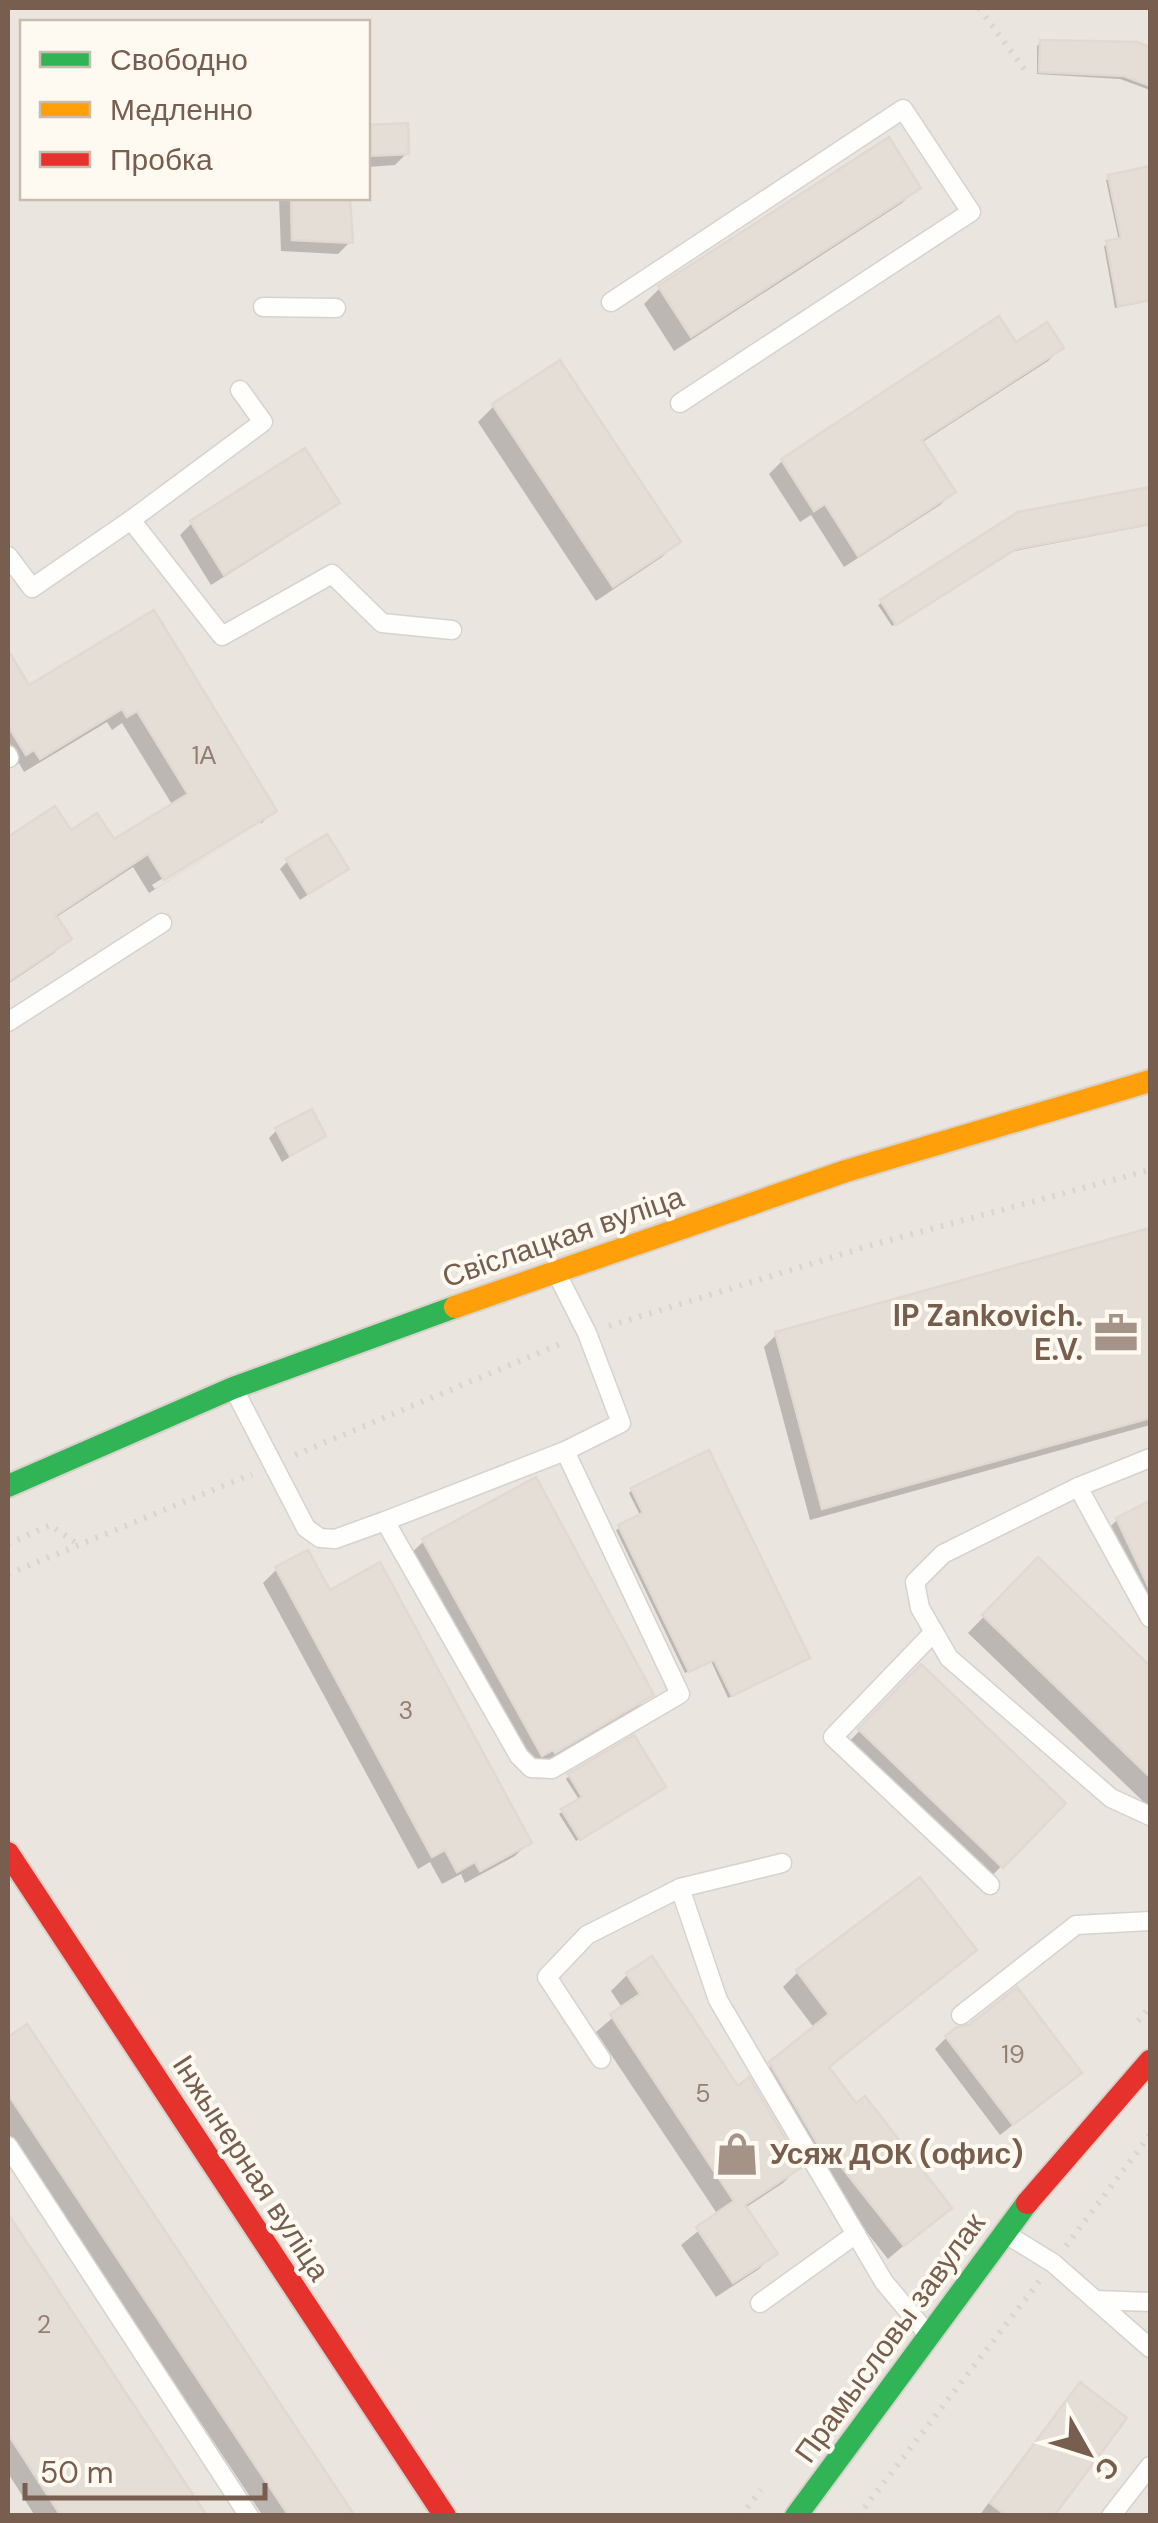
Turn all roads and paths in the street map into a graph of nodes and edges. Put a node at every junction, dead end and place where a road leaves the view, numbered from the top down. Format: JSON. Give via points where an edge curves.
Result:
{"nodes":[{"id":1,"x":979,"y":8,"type":"edge"},
{"id":2,"x":1028,"y":74,"type":"dead end"},
{"id":3,"x":611,"y":302,"type":"dead end"},
{"id":4,"x":263,"y":307,"type":"dead end"},
{"id":5,"x":336,"y":308,"type":"dead end"},
{"id":6,"x":240,"y":390,"type":"dead end"},
{"id":7,"x":680,"y":404,"type":"dead end"},
{"id":8,"x":131,"y":520,"type":"junction"},
{"id":9,"x":8,"y":556,"type":"edge"},
{"id":10,"x":452,"y":630,"type":"dead end"},
{"id":11,"x":162,"y":923,"type":"dead end"},
{"id":12,"x":8,"y":1022,"type":"edge"},
{"id":13,"x":1150,"y":1081,"type":"edge"},
{"id":14,"x":555,"y":1270,"type":"junction"},
{"id":15,"x":234,"y":1388,"type":"junction"},
{"id":16,"x":565,"y":1451,"type":"junction"},
{"id":17,"x":1150,"y":1458,"type":"edge"},
{"id":18,"x":8,"y":1486,"type":"edge"},
{"id":19,"x":1078,"y":1487,"type":"junction"},
{"id":20,"x":385,"y":1521,"type":"junction"},
{"id":21,"x":8,"y":1544,"type":"edge"},
{"id":22,"x":79,"y":1544,"type":"dead end"},
{"id":23,"x":1150,"y":1618,"type":"edge"},
{"id":24,"x":934,"y":1632,"type":"junction"},
{"id":25,"x":1150,"y":1816,"type":"edge"},
{"id":26,"x":8,"y":1853,"type":"edge"},
{"id":27,"x":782,"y":1864,"type":"dead end"},
{"id":28,"x":990,"y":1885,"type":"dead end"},
{"id":29,"x":680,"y":1888,"type":"junction"},
{"id":30,"x":1150,"y":1921,"type":"edge"},
{"id":31,"x":962,"y":2015,"type":"dead end"},
{"id":32,"x":602,"y":2058,"type":"dead end"},
{"id":33,"x":1150,"y":2061,"type":"edge"},
{"id":34,"x":1150,"y":2135,"type":"edge"},
{"id":35,"x":8,"y":2146,"type":"edge"},
{"id":36,"x":856,"y":2234,"type":"junction"},
{"id":37,"x":1004,"y":2234,"type":"junction"},
{"id":38,"x":1053,"y":2263,"type":"junction"},
{"id":39,"x":1095,"y":2300,"type":"junction"},
{"id":40,"x":1150,"y":2302,"type":"edge"},
{"id":41,"x":760,"y":2303,"type":"dead end"},
{"id":42,"x":929,"y":2336,"type":"junction"},
{"id":43,"x":1150,"y":2348,"type":"edge"},
{"id":44,"x":1150,"y":2466,"type":"edge"},
{"id":45,"x":249,"y":2516,"type":"edge"},
{"id":46,"x":446,"y":2516,"type":"edge"},
{"id":47,"x":796,"y":2516,"type":"edge"},
{"id":48,"x":858,"y":2516,"type":"edge"},
{"id":49,"x":1112,"y":2516,"type":"edge"}],
"edges":[{"from":1,"to":2,"type":"path"},
{"from":3,"to":7,"type":"lane","via":[[903,110],[971,212]]},
{"from":4,"to":5,"type":"lane"},
{"from":6,"to":8,"type":"lane","via":[[263,422]]},
{"from":8,"to":9,"type":"lane","via":[[32,588]]},
{"from":8,"to":10,"type":"lane","via":[[222,636],[332,574],[382,623]]},
{"from":11,"to":12,"type":"lane"},
{"from":13,"to":14,"type":"street","name":"Свіслацкая вуліца","via":[[846,1171]]},
{"from":14,"to":15,"type":"street","name":"Свіслацкая вуліца"},
{"from":14,"to":16,"type":"lane","via":[[622,1423]]},
{"from":15,"to":18,"type":"street","name":"Свіслацкая вуліца"},
{"from":15,"to":20,"type":"lane","via":[[306,1528],[335,1539]]},
{"from":16,"to":20,"type":"lane"},
{"from":16,"to":20,"type":"lane","via":[[680,1694],[552,1769],[532,1768],[519,1756]]},
{"from":17,"to":19,"type":"lane"},
{"from":19,"to":23,"type":"lane"},
{"from":19,"to":24,"type":"lane","via":[[943,1554],[915,1582]]},
{"from":21,"to":22,"type":"path","via":[[50,1525]]},
{"from":24,"to":25,"type":"lane","via":[[949,1658],[1110,1798]]},
{"from":24,"to":28,"type":"lane","via":[[833,1737]]},
{"from":26,"to":46,"type":"street","name":"Інжынерная вуліца"},
{"from":27,"to":29,"type":"lane"},
{"from":29,"to":32,"type":"lane","via":[[587,1936],[547,1977]]},
{"from":29,"to":36,"type":"lane","via":[[718,2000]]},
{"from":30,"to":31,"type":"lane","via":[[1076,1925]]},
{"from":33,"to":37,"type":"street","name":"Прамысловы завулак","via":[[1102,2110]]},
{"from":34,"to":38,"type":"path"},
{"from":35,"to":45,"type":"lane"},
{"from":36,"to":41,"type":"lane"},
{"from":36,"to":42,"type":"lane","via":[[884,2282]]},
{"from":37,"to":38,"type":"lane"},
{"from":37,"to":42,"type":"street","name":"Прамысловы завулак"},
{"from":38,"to":39,"type":"lane"},
{"from":38,"to":48,"type":"path"},
{"from":39,"to":40,"type":"lane"},
{"from":39,"to":43,"type":"lane"},
{"from":42,"to":47,"type":"street","name":"Прамысловы завулак"},
{"from":44,"to":49,"type":"lane"}]}
